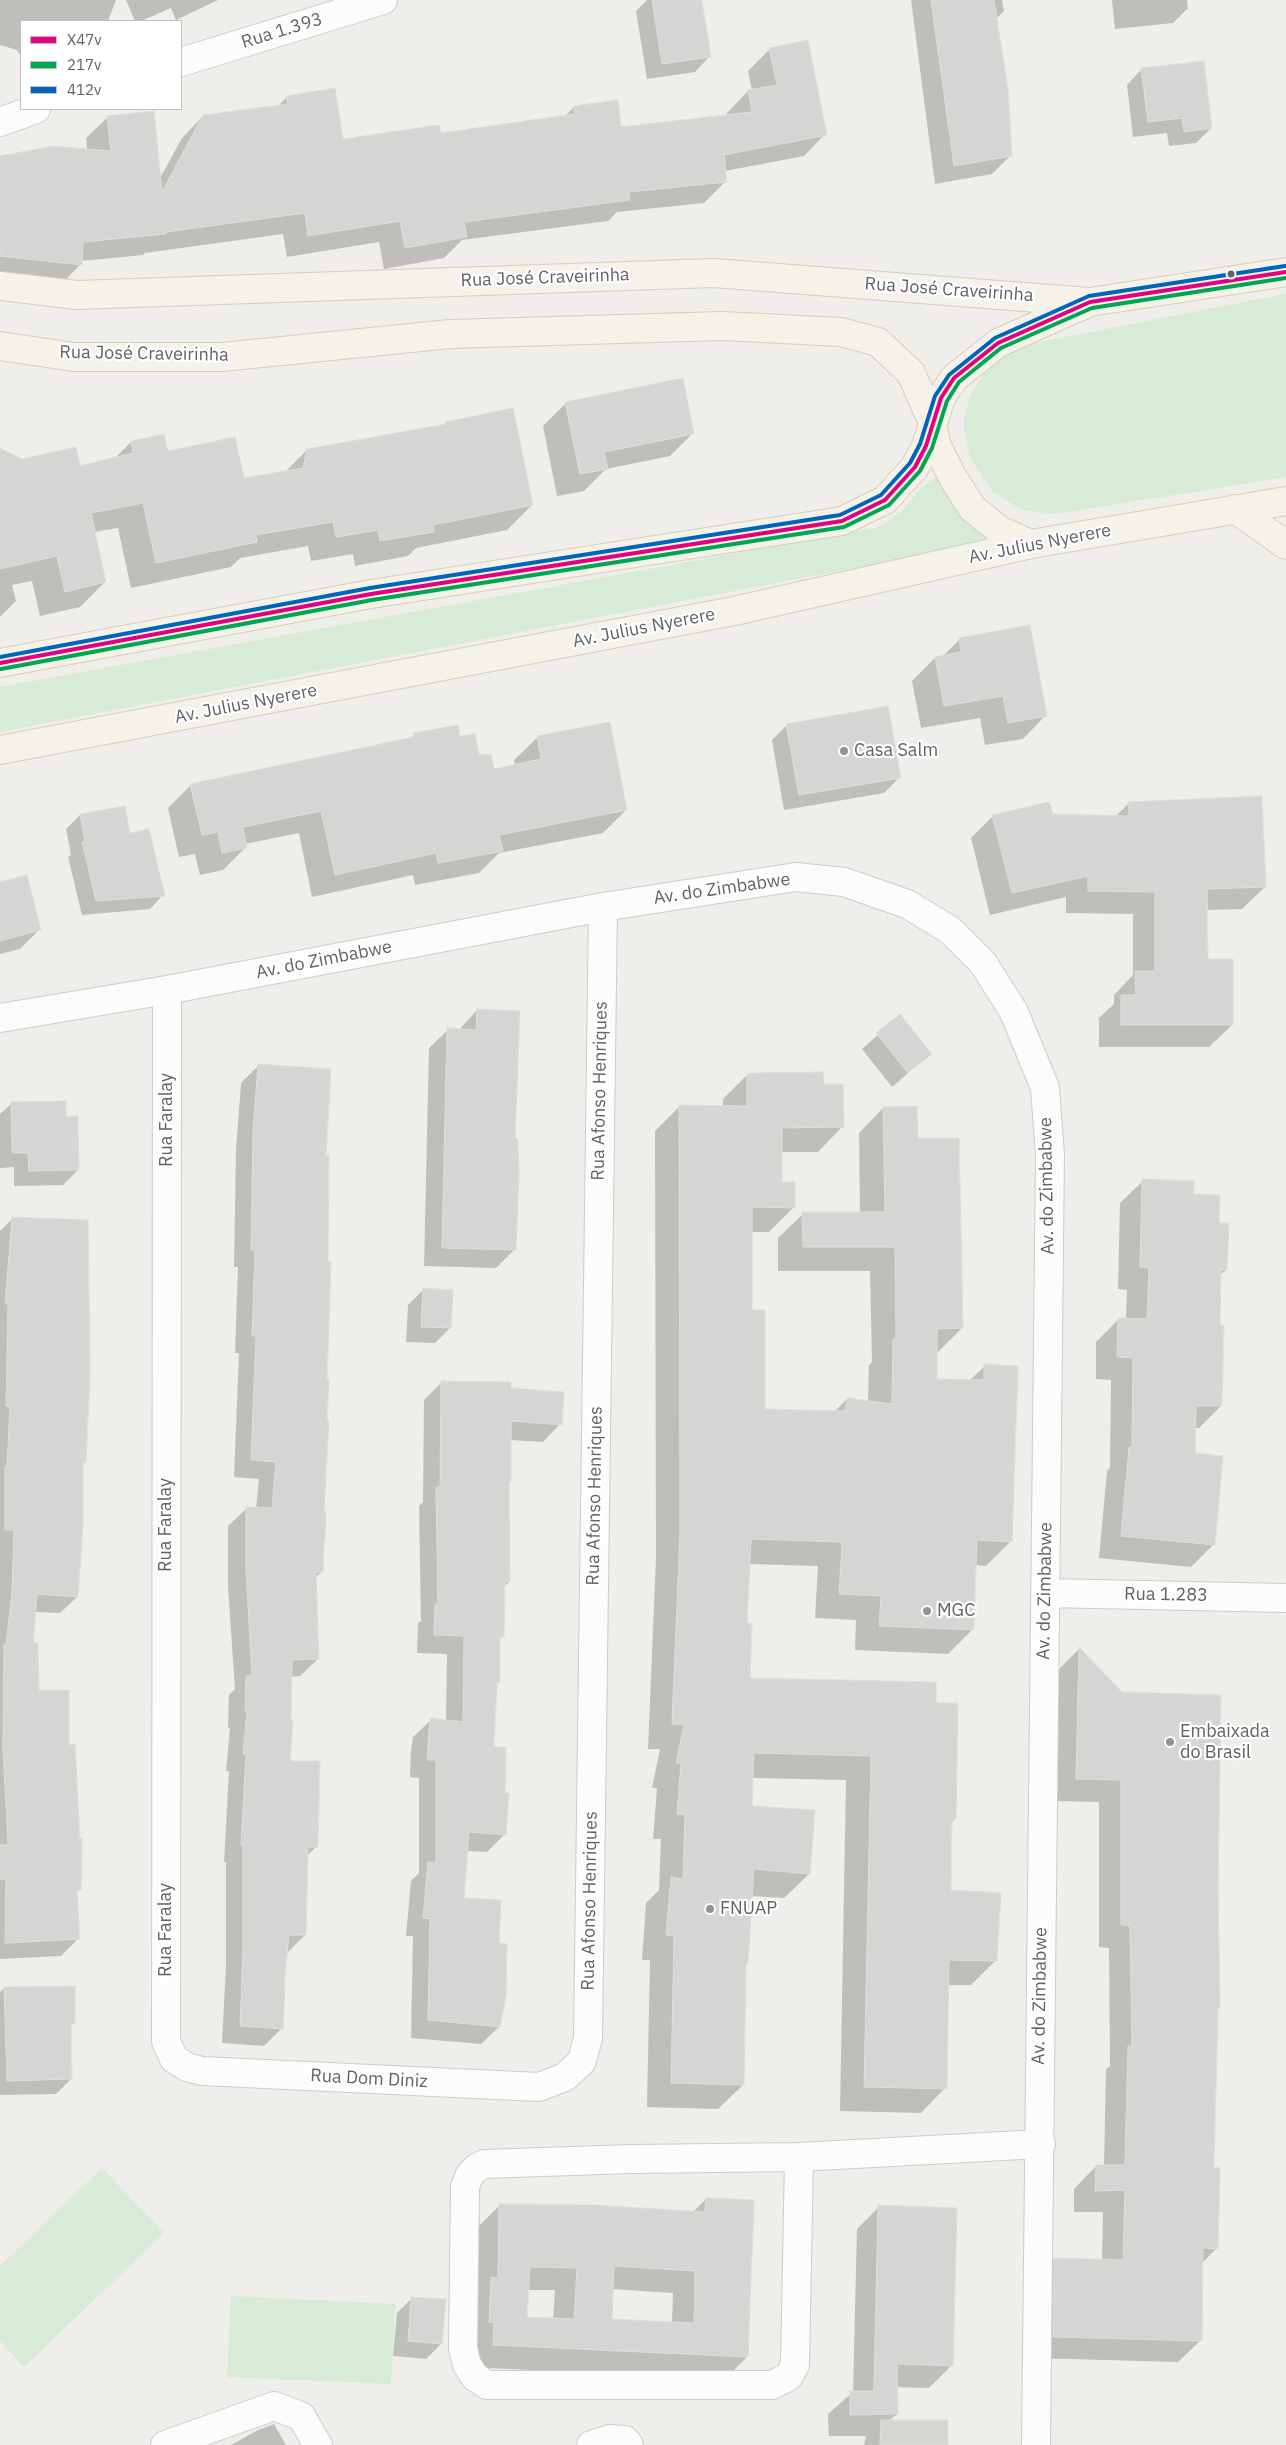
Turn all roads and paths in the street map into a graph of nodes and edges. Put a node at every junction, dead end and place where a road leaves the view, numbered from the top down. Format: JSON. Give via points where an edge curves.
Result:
{"nodes":[{"id":1,"x":383,"y":0,"type":"edge"},
{"id":2,"x":182,"y":62,"type":"edge"},
{"id":3,"x":33,"y":110,"type":"edge"},
{"id":4,"x":0,"y":122,"type":"edge"},
{"id":5,"x":1286,"y":272,"type":"edge"},
{"id":6,"x":0,"y":286,"type":"edge"},
{"id":7,"x":1090,"y":302,"type":"junction"},
{"id":8,"x":0,"y":346,"type":"edge"},
{"id":9,"x":932,"y":421,"type":"junction"},
{"id":10,"x":1286,"y":501,"type":"edge"},
{"id":11,"x":1235,"y":509,"type":"junction"},
{"id":12,"x":1031,"y":544,"type":"junction"},
{"id":13,"x":1286,"y":545,"type":"edge"},
{"id":14,"x":0,"y":663,"type":"edge"},
{"id":15,"x":0,"y":750,"type":"edge"},
{"id":16,"x":603,"y":907,"type":"junction"},
{"id":17,"x":167,"y":990,"type":"junction"},
{"id":18,"x":0,"y":1018,"type":"edge"},
{"id":19,"x":1046,"y":1593,"type":"junction"},
{"id":20,"x":1286,"y":1598,"type":"edge"},
{"id":21,"x":174,"y":2059,"type":"joint"},
{"id":22,"x":565,"y":2077,"type":"joint"},
{"id":23,"x":1041,"y":2144,"type":"junction"},
{"id":24,"x":799,"y":2158,"type":"junction"},
{"id":25,"x":165,"y":2445,"type":"edge"},
{"id":26,"x":318,"y":2445,"type":"edge"},
{"id":27,"x":591,"y":2445,"type":"edge"},
{"id":28,"x":629,"y":2445,"type":"edge"},
{"id":29,"x":1036,"y":2445,"type":"edge"}],
"edges":[{"from":1,"to":2,"type":"street","name":"Rua 1.393"},
{"from":3,"to":4,"type":"street"},
{"from":5,"to":7,"type":"main road"},
{"from":6,"to":7,"type":"main road","name":"Rua José Craveirinha","via":[[77,295],[714,273]]},
{"from":7,"to":9,"type":"main road","via":[[998,343],[977,357],[954,378]]},
{"from":8,"to":9,"type":"main road","name":"Rua José Craveirinha","via":[[74,357],[222,357],[450,334],[722,326],[841,332],[878,342],[904,367],[922,395]]},
{"from":9,"to":12,"type":"main road","name":"Rua José Craveirinha","via":[[936,444],[972,508],[1001,531]]},
{"from":9,"to":14,"type":"main road","via":[[926,446],[915,467],[885,500],[842,521],[371,594]]},
{"from":10,"to":11,"type":"main road","name":"Av. Julius Nyerere"},
{"from":11,"to":12,"type":"main road","name":"Av. Julius Nyerere"},
{"from":11,"to":13,"type":"main road"},
{"from":12,"to":15,"type":"main road","name":"Av. Julius Nyerere","via":[[734,611]]},
{"from":16,"to":17,"type":"street","name":"Av. do Zimbabwe"},
{"from":16,"to":19,"type":"street","name":"Av. do Zimbabwe","via":[[796,877],[844,882],[907,904],[950,930],[983,963],[1014,1012],[1045,1088],[1050,1156]]},
{"from":16,"to":22,"type":"street","name":"Rua Afonso Henriques","via":[[588,2038],[582,2061]]},
{"from":17,"to":18,"type":"street","name":"Av. do Zimbabwe"},
{"from":17,"to":21,"type":"street","name":"Rua Faralay","via":[[166,2040]]},
{"from":19,"to":20,"type":"street","name":"Rua 1.283"},
{"from":19,"to":23,"type":"street","name":"Av. do Zimbabwe","via":[[1039,2064]]},
{"from":21,"to":22,"type":"street","name":"Rua Dom Diniz","via":[[202,2071],[539,2087]]},
{"from":23,"to":24,"type":"street"},
{"from":23,"to":29,"type":"street","name":"Av. do Zimbabwe"},
{"from":24,"to":24,"type":"street","via":[[484,2164],[475,2169],[465,2187],[463,2348],[467,2366],[487,2385],[772,2385],[789,2376],[795,2365]]},
{"from":25,"to":26,"type":"street","via":[[274,2406],[301,2416]]},
{"from":27,"to":28,"type":"street","via":[[610,2439],[625,2440]]}]}
